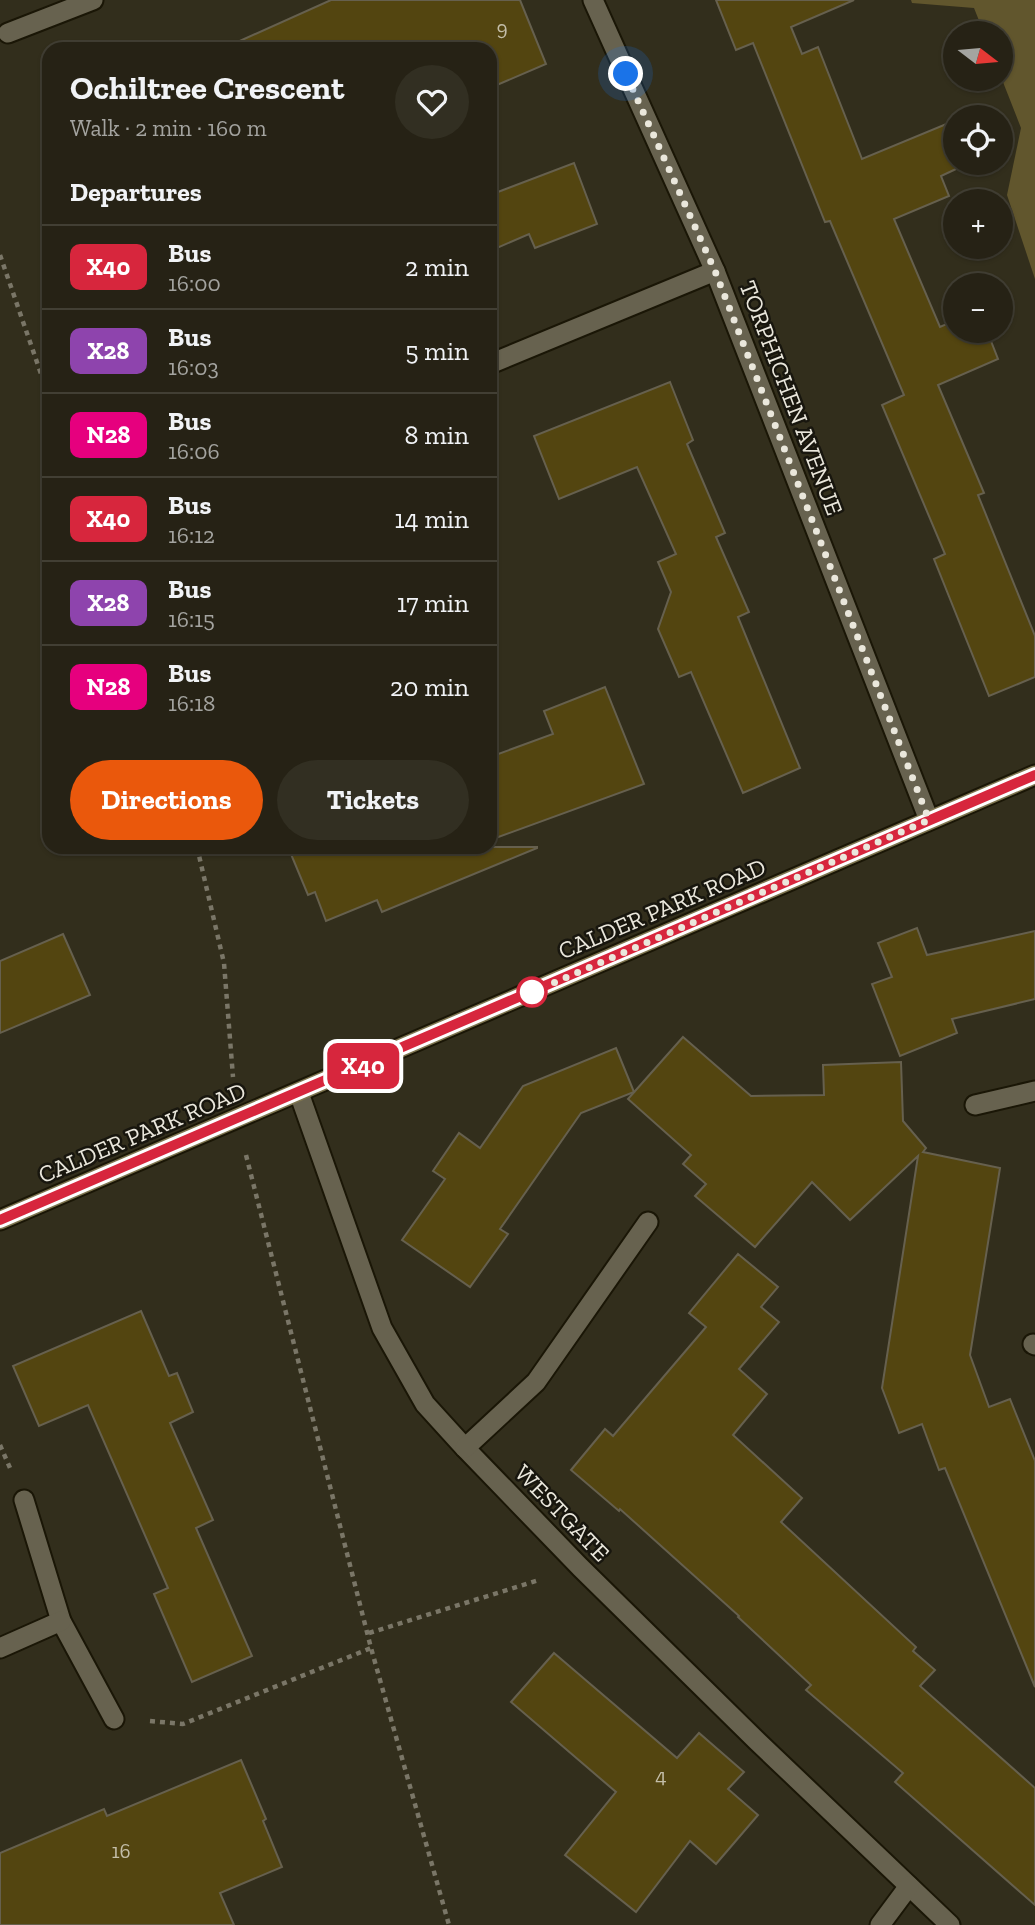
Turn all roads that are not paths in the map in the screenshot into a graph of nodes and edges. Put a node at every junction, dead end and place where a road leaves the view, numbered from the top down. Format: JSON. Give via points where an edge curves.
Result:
{"nodes":[{"id":1,"x":93,"y":0,"type":"edge"},
{"id":2,"x":593,"y":0,"type":"edge"},
{"id":3,"x":8,"y":33,"type":"dead end"},
{"id":4,"x":715,"y":271,"type":"junction"},
{"id":5,"x":497,"y":361,"type":"edge"},
{"id":6,"x":1035,"y":775,"type":"edge"},
{"id":7,"x":929,"y":820,"type":"junction"},
{"id":8,"x":1035,"y":1091,"type":"edge"},
{"id":9,"x":299,"y":1093,"type":"junction"},
{"id":10,"x":975,"y":1105,"type":"dead end"},
{"id":11,"x":0,"y":1220,"type":"edge"},
{"id":12,"x":648,"y":1222,"type":"dead end"},
{"id":13,"x":465,"y":1448,"type":"junction"},
{"id":14,"x":24,"y":1500,"type":"dead end"},
{"id":15,"x":61,"y":1621,"type":"junction"},
{"id":16,"x":0,"y":1648,"type":"edge"},
{"id":17,"x":114,"y":1718,"type":"road end"},
{"id":18,"x":909,"y":1886,"type":"junction"},
{"id":19,"x":880,"y":1925,"type":"edge"},
{"id":20,"x":950,"y":1925,"type":"edge"}],
"edges":[{"from":1,"to":3,"type":"street"},
{"from":2,"to":4,"type":"street","name":"TORPHICHEN AVENUE"},
{"from":4,"to":5,"type":"street"},
{"from":4,"to":7,"type":"street","name":"TORPHICHEN AVENUE"},
{"from":6,"to":7,"type":"main road","name":"CALDER PARK ROAD"},
{"from":7,"to":9,"type":"main road","name":"CALDER PARK ROAD"},
{"from":8,"to":10,"type":"street"},
{"from":9,"to":11,"type":"main road","name":"CALDER PARK ROAD"},
{"from":9,"to":13,"type":"street","name":"WESTGATE","via":[[382,1328],[425,1404]]},
{"from":12,"to":13,"type":"street","via":[[536,1382]]},
{"from":13,"to":18,"type":"street","name":"WESTGATE","via":[[580,1567]]},
{"from":14,"to":15,"type":"street"},
{"from":15,"to":16,"type":"street"},
{"from":15,"to":17,"type":"street"},
{"from":18,"to":19,"type":"street"},
{"from":18,"to":20,"type":"street","name":"WESTGATE"}]}
